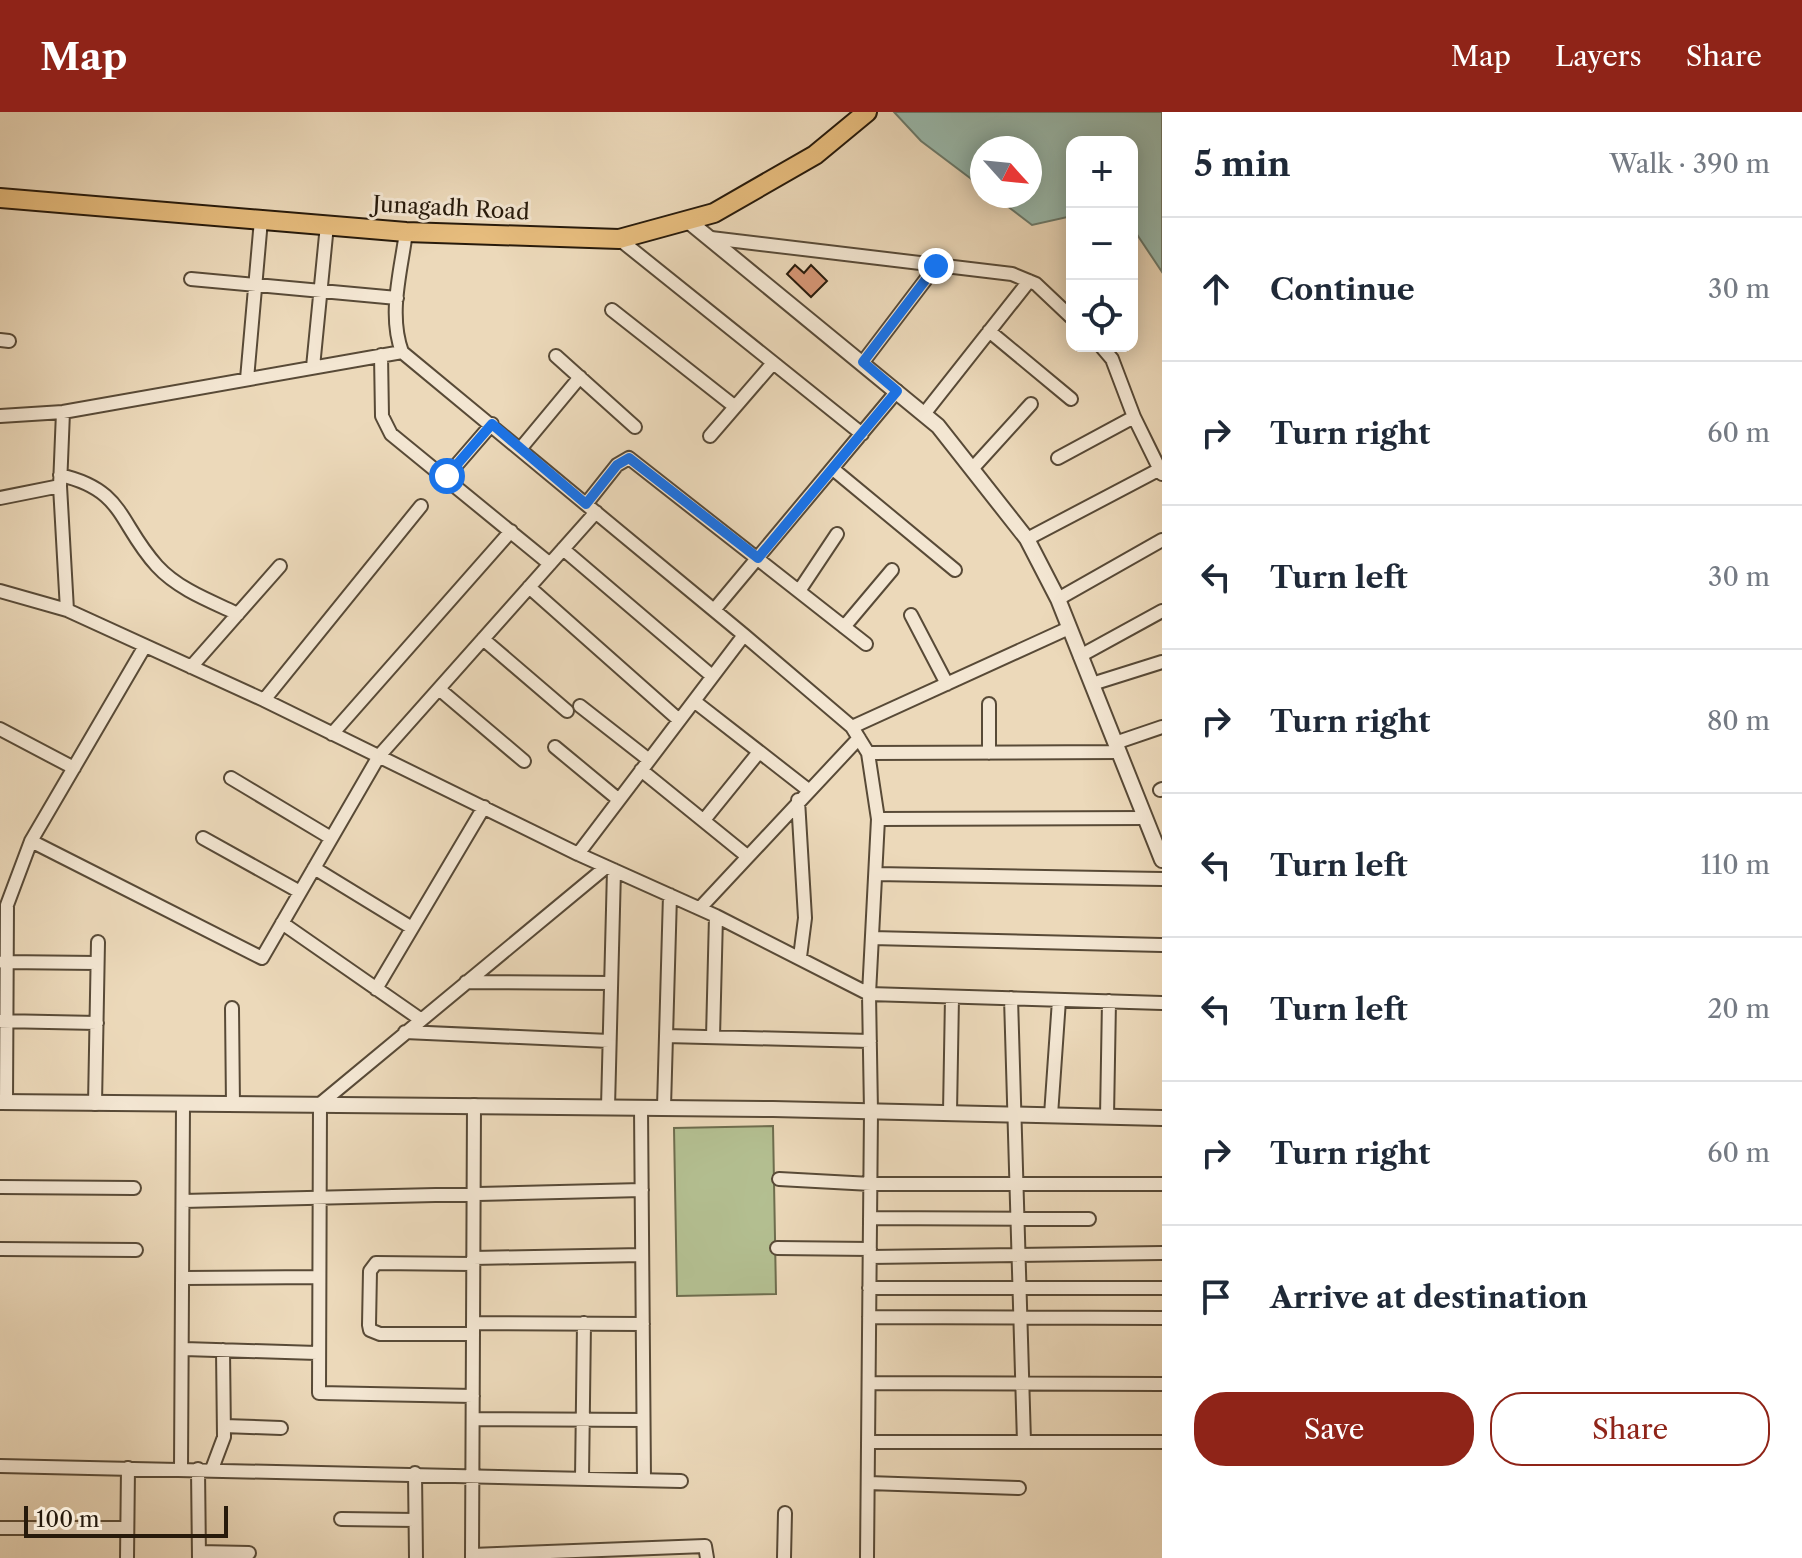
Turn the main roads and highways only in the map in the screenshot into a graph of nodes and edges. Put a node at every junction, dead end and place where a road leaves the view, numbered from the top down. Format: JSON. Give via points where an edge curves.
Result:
{"nodes":[{"id":1,"x":867,"y":112,"type":"edge"},
{"id":2,"x":0,"y":198,"type":"edge"}],
"edges":[{"from":1,"to":2,"type":"main road","name":"Junagadh Road","via":[[815,155],[714,213],[619,239],[406,232]]}]}
